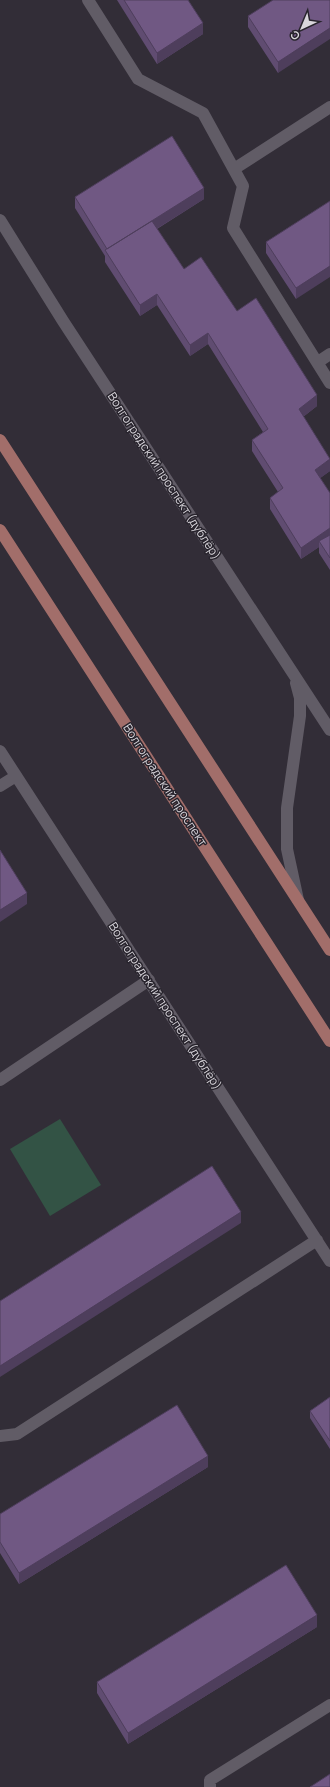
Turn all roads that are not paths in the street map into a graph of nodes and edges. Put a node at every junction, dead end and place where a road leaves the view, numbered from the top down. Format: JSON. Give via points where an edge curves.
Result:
{"nodes":[{"id":1,"x":88,"y":0,"type":"edge"},
{"id":2,"x":330,"y":107,"type":"edge"},
{"id":3,"x":234,"y":168,"type":"junction"},
{"id":4,"x":0,"y":220,"type":"edge"},
{"id":5,"x":330,"y":354,"type":"edge"},
{"id":6,"x":318,"y":362,"type":"junction"},
{"id":7,"x":330,"y":383,"type":"edge"},
{"id":8,"x":0,"y":440,"type":"edge"},
{"id":9,"x":0,"y":530,"type":"edge"},
{"id":10,"x":294,"y":675,"type":"junction"},
{"id":11,"x":330,"y":730,"type":"edge"},
{"id":12,"x":0,"y":752,"type":"edge"},
{"id":13,"x":16,"y":776,"type":"junction"},
{"id":14,"x":0,"y":786,"type":"edge"},
{"id":15,"x":299,"y":903,"type":"junction"},
{"id":16,"x":330,"y":950,"type":"edge"},
{"id":17,"x":149,"y":980,"type":"junction"},
{"id":18,"x":330,"y":1041,"type":"edge"},
{"id":19,"x":0,"y":1080,"type":"edge"},
{"id":20,"x":317,"y":1240,"type":"junction"},
{"id":21,"x":330,"y":1260,"type":"edge"},
{"id":22,"x":0,"y":1436,"type":"edge"},
{"id":23,"x":330,"y":1705,"type":"edge"},
{"id":24,"x":210,"y":1787,"type":"edge"}],
"edges":[{"from":1,"to":3,"type":"street","via":[[138,79],[203,113]]},
{"from":2,"to":3,"type":"street"},
{"from":3,"to":6,"type":"street","via":[[243,186],[233,228]]},
{"from":4,"to":10,"type":"street","name":"Волгоградский проспект (дублёр)"},
{"from":5,"to":6,"type":"street"},
{"from":6,"to":7,"type":"street"},
{"from":8,"to":15,"type":"main road"},
{"from":9,"to":18,"type":"main road","name":"Волгоградский проспект"},
{"from":10,"to":11,"type":"street","name":"Волгоградский проспект (дублёр)"},
{"from":10,"to":15,"type":"street","via":[[300,698],[300,716],[287,808],[287,849]]},
{"from":12,"to":13,"type":"street","name":"Волгоградский проспект (дублёр)"},
{"from":13,"to":14,"type":"street"},
{"from":13,"to":17,"type":"street","name":"Волгоградский проспект (дублёр)"},
{"from":15,"to":16,"type":"main road"},
{"from":17,"to":19,"type":"street"},
{"from":17,"to":20,"type":"street","name":"Волгоградский проспект (дублёр)"},
{"from":20,"to":21,"type":"street","name":"Волгоградский проспект (дублёр)"},
{"from":20,"to":22,"type":"street","via":[[17,1434]]},
{"from":23,"to":24,"type":"street","via":[[210,1780]]}]}
